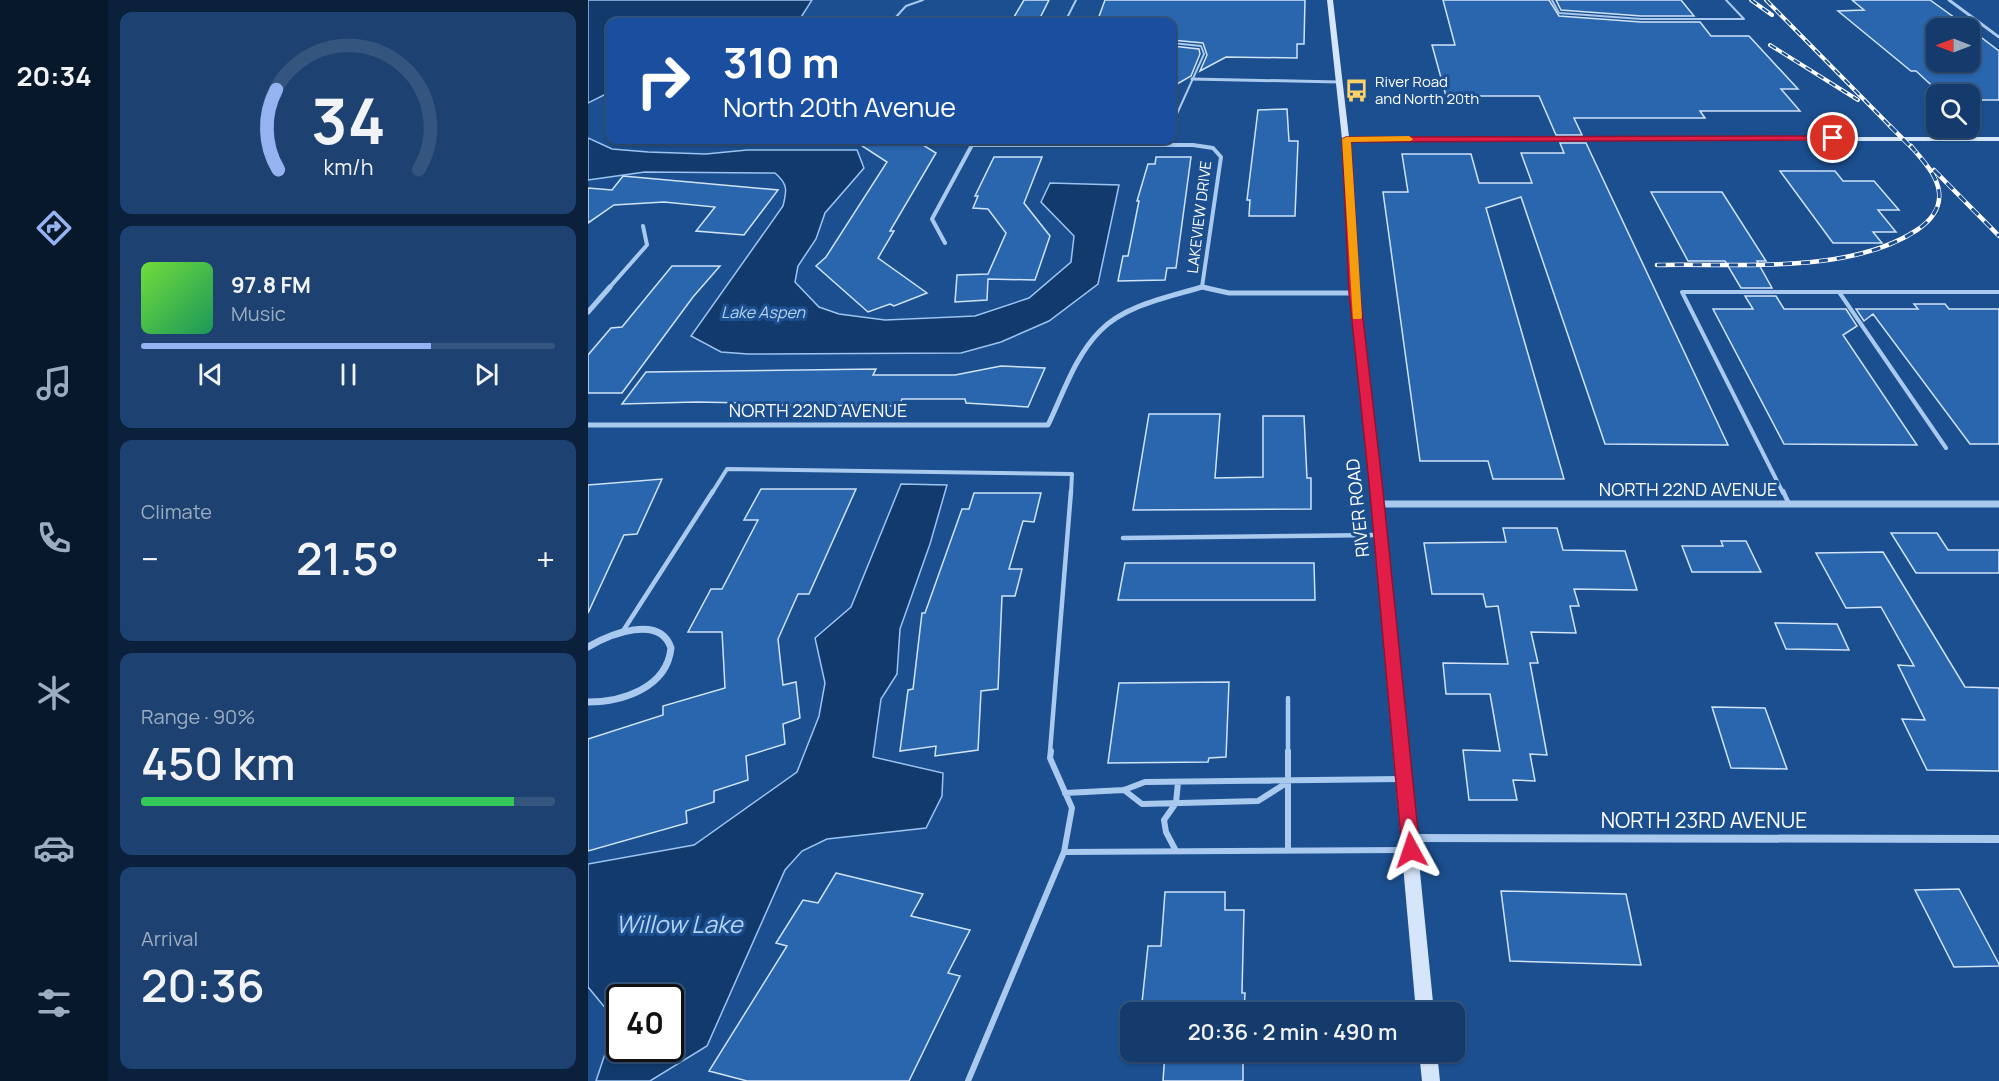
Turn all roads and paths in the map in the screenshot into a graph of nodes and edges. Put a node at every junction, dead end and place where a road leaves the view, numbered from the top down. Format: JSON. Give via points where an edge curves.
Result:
{"nodes":[{"id":1,"x":923,"y":0,"type":"edge"},
{"id":2,"x":1076,"y":0,"type":"edge"},
{"id":3,"x":1330,"y":0,"type":"edge"},
{"id":4,"x":1552,"y":0,"type":"edge"},
{"id":5,"x":1726,"y":0,"type":"edge"},
{"id":6,"x":1949,"y":0,"type":"edge"},
{"id":7,"x":895,"y":18,"type":"edge"},
{"id":8,"x":1067,"y":18,"type":"edge"},
{"id":9,"x":1999,"y":37,"type":"edge"},
{"id":10,"x":1176,"y":43,"type":"edge"},
{"id":11,"x":1192,"y":79,"type":"junction"},
{"id":12,"x":1339,"y":82,"type":"junction"},
{"id":13,"x":1176,"y":116,"type":"edge"},
{"id":14,"x":1346,"y":139,"type":"junction"},
{"id":15,"x":1999,"y":139,"type":"edge"},
{"id":16,"x":969,"y":144,"type":"edge"},
{"id":17,"x":972,"y":145,"type":"junction"},
{"id":18,"x":643,"y":226,"type":"dead end"},
{"id":19,"x":945,"y":243,"type":"dead end"},
{"id":20,"x":1202,"y":287,"type":"junction"},
{"id":21,"x":1839,"y":292,"type":"junction"},
{"id":22,"x":1999,"y":292,"type":"edge"},
{"id":23,"x":1354,"y":293,"type":"junction"},
{"id":24,"x":588,"y":312,"type":"edge"},
{"id":25,"x":588,"y":425,"type":"edge"},
{"id":26,"x":1048,"y":425,"type":"joint"},
{"id":27,"x":1946,"y":448,"type":"dead end"},
{"id":28,"x":1377,"y":504,"type":"junction"},
{"id":29,"x":1789,"y":504,"type":"junction"},
{"id":30,"x":1999,"y":504,"type":"edge"},
{"id":31,"x":1380,"y":535,"type":"junction"},
{"id":32,"x":1123,"y":538,"type":"dead end"},
{"id":33,"x":623,"y":631,"type":"junction"},
{"id":34,"x":588,"y":647,"type":"edge"},
{"id":35,"x":1288,"y":698,"type":"dead end"},
{"id":36,"x":588,"y":702,"type":"edge"},
{"id":37,"x":1404,"y":779,"type":"junction"},
{"id":38,"x":1178,"y":782,"type":"junction"},
{"id":39,"x":1288,"y":782,"type":"junction"},
{"id":40,"x":1124,"y":790,"type":"junction"},
{"id":41,"x":1065,"y":793,"type":"junction"},
{"id":42,"x":1176,"y":803,"type":"junction"},
{"id":43,"x":1999,"y":839,"type":"edge"},
{"id":44,"x":1410,"y":844,"type":"junction"},
{"id":45,"x":1288,"y":850,"type":"junction"},
{"id":46,"x":1176,"y":851,"type":"junction"},
{"id":47,"x":1064,"y":852,"type":"junction"},
{"id":48,"x":1424,"y":1002,"type":"edge"},
{"id":49,"x":1429,"y":1062,"type":"edge"},
{"id":50,"x":968,"y":1081,"type":"edge"},
{"id":51,"x":1431,"y":1081,"type":"edge"}],
"edges":[{"from":1,"to":7,"type":"lane","via":[[906,6]]},
{"from":2,"to":8,"type":"lane"},
{"from":3,"to":12,"type":"street","name":"RIVER ROAD"},
{"from":4,"to":5,"type":"lane","via":[[1559,13],[1641,19],[1744,19]]},
{"from":6,"to":9,"type":"street"},
{"from":10,"to":11,"type":"lane","via":[[1201,46],[1204,54]]},
{"from":11,"to":12,"type":"street"},
{"from":11,"to":13,"type":"lane"},
{"from":12,"to":14,"type":"street","name":"RIVER ROAD"},
{"from":14,"to":15,"type":"street"},
{"from":14,"to":23,"type":"street","name":"RIVER ROAD"},
{"from":16,"to":17,"type":"street"},
{"from":17,"to":19,"type":"street","via":[[932,219]]},
{"from":17,"to":20,"type":"street","name":"LAKEVIEW DRIVE","via":[[1212,148],[1221,157]]},
{"from":18,"to":24,"type":"street","via":[[647,245]]},
{"from":20,"to":23,"type":"street","via":[[1229,294]]},
{"from":20,"to":26,"type":"street","name":"LAKEVIEW DRIVE","via":[[1136,309],[1101,330]]},
{"from":21,"to":22,"type":"lane"},
{"from":21,"to":27,"type":"lane"},
{"from":21,"to":29,"type":"lane","via":[[1682,292]]},
{"from":23,"to":28,"type":"street","name":"RIVER ROAD"},
{"from":25,"to":26,"type":"street","name":"NORTH 22ND AVENUE"},
{"from":28,"to":29,"type":"street","name":"NORTH 22ND AVENUE"},
{"from":28,"to":31,"type":"street","name":"RIVER ROAD"},
{"from":29,"to":30,"type":"street","name":"NORTH 22ND AVENUE"},
{"from":31,"to":32,"type":"lane"},
{"from":31,"to":37,"type":"street","name":"RIVER ROAD"},
{"from":33,"to":34,"type":"street"},
{"from":33,"to":36,"type":"street","via":[[655,632],[671,646],[670,658],[658,676],[636,692],[618,700]]},
{"from":33,"to":41,"type":"lane","via":[[727,469],[1072,474],[1050,758]]},
{"from":35,"to":39,"type":"lane"},
{"from":37,"to":39,"type":"lane"},
{"from":37,"to":44,"type":"street","name":"RIVER ROAD"},
{"from":38,"to":39,"type":"lane"},
{"from":38,"to":40,"type":"lane","via":[[1145,782]]},
{"from":38,"to":42,"type":"lane"},
{"from":39,"to":42,"type":"lane","via":[[1258,801]]},
{"from":39,"to":45,"type":"lane"},
{"from":40,"to":41,"type":"lane"},
{"from":40,"to":42,"type":"lane","via":[[1142,804]]},
{"from":41,"to":47,"type":"lane","via":[[1072,808]]},
{"from":42,"to":46,"type":"lane","via":[[1166,812],[1164,821]]},
{"from":43,"to":44,"type":"street","name":"NORTH 23RD AVENUE"},
{"from":44,"to":45,"type":"lane"},
{"from":44,"to":48,"type":"street","name":"RIVER ROAD"},
{"from":45,"to":46,"type":"lane"},
{"from":46,"to":47,"type":"lane"},
{"from":47,"to":50,"type":"lane"},
{"from":49,"to":51,"type":"street"}]}
